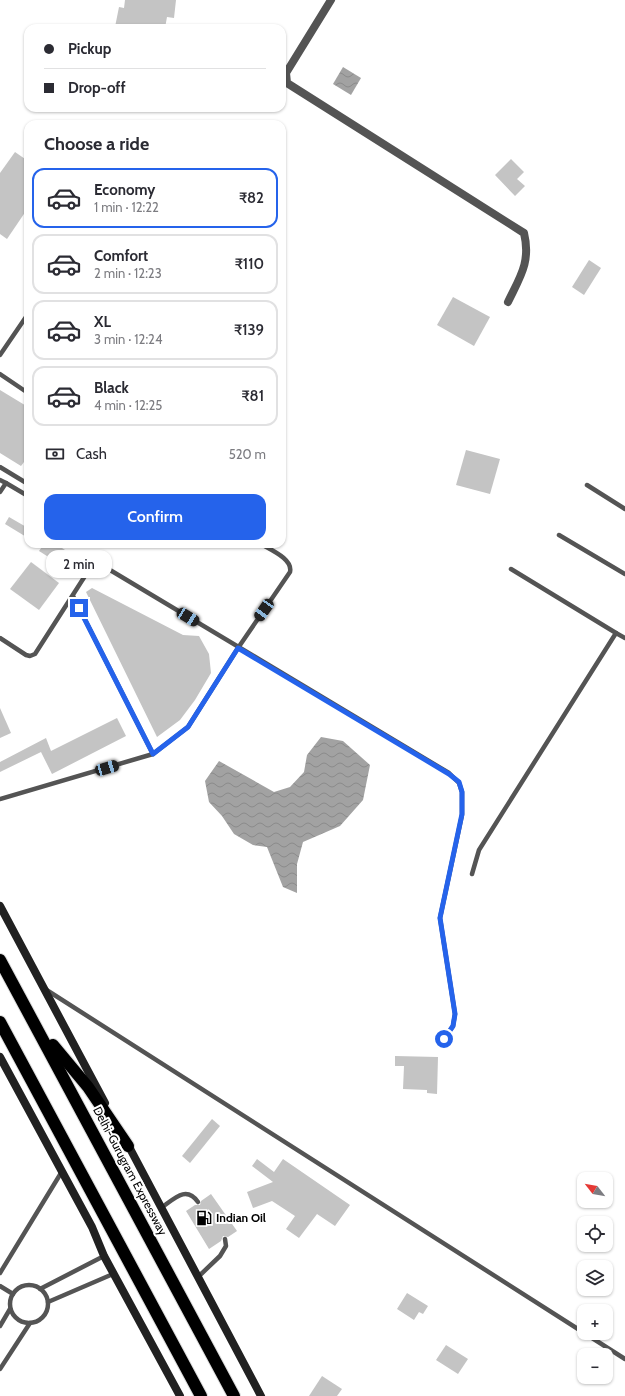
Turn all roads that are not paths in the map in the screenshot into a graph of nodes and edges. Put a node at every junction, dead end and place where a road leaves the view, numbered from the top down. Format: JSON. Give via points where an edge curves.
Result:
{"nodes":[{"id":1,"x":330,"y":0,"type":"edge"},
{"id":2,"x":508,"y":302,"type":"dead end"},
{"id":3,"x":24,"y":320,"type":"edge"},
{"id":4,"x":0,"y":355,"type":"edge"},
{"id":5,"x":0,"y":374,"type":"edge"},
{"id":6,"x":24,"y":390,"type":"edge"},
{"id":7,"x":0,"y":467,"type":"edge"},
{"id":8,"x":0,"y":480,"type":"edge"},
{"id":9,"x":24,"y":482,"type":"edge"},
{"id":10,"x":6,"y":483,"type":"junction"},
{"id":11,"x":587,"y":485,"type":"dead end"},
{"id":12,"x":0,"y":492,"type":"edge"},
{"id":13,"x":24,"y":494,"type":"edge"},
{"id":14,"x":625,"y":509,"type":"edge"},
{"id":15,"x":559,"y":535,"type":"dead end"},
{"id":16,"x":267,"y":548,"type":"edge"},
{"id":17,"x":511,"y":569,"type":"dead end"},
{"id":18,"x":625,"y":574,"type":"edge"},
{"id":19,"x":73,"y":596,"type":"junction"},
{"id":20,"x":616,"y":634,"type":"junction"},
{"id":21,"x":0,"y":638,"type":"edge"},
{"id":22,"x":625,"y":638,"type":"edge"},
{"id":23,"x":238,"y":648,"type":"junction"},
{"id":24,"x":153,"y":754,"type":"junction"},
{"id":25,"x":0,"y":798,"type":"edge"},
{"id":26,"x":472,"y":874,"type":"dead end"},
{"id":27,"x":0,"y":906,"type":"edge"},
{"id":28,"x":0,"y":960,"type":"edge"},
{"id":29,"x":42,"y":986,"type":"junction"},
{"id":30,"x":0,"y":1022,"type":"edge"},
{"id":31,"x":37,"y":1026,"type":"junction"},
{"id":32,"x":444,"y":1039,"type":"dead end"},
{"id":33,"x":0,"y":1057,"type":"edge"},
{"id":34,"x":128,"y":1146,"type":"junction"},
{"id":35,"x":61,"y":1173,"type":"junction"},
{"id":36,"x":198,"y":1202,"type":"dead end"},
{"id":37,"x":161,"y":1208,"type":"junction"},
{"id":38,"x":224,"y":1239,"type":"dead end"},
{"id":39,"x":104,"y":1256,"type":"junction"},
{"id":40,"x":0,"y":1273,"type":"edge"},
{"id":41,"x":113,"y":1274,"type":"junction"},
{"id":42,"x":198,"y":1277,"type":"junction"},
{"id":43,"x":0,"y":1286,"type":"edge"},
{"id":44,"x":40,"y":1289,"type":"junction"},
{"id":45,"x":13,"y":1294,"type":"junction"},
{"id":46,"x":48,"y":1302,"type":"junction"},
{"id":47,"x":10,"y":1309,"type":"junction"},
{"id":48,"x":30,"y":1323,"type":"junction"},
{"id":49,"x":0,"y":1326,"type":"edge"},
{"id":50,"x":625,"y":1360,"type":"edge"},
{"id":51,"x":0,"y":1369,"type":"edge"},
{"id":52,"x":180,"y":1396,"type":"edge"},
{"id":53,"x":201,"y":1396,"type":"edge"},
{"id":54,"x":234,"y":1396,"type":"edge"},
{"id":55,"x":261,"y":1396,"type":"edge"}],
"edges":[{"from":1,"to":2,"type":"street","via":[[286,73],[287,83],[524,232],[527,255],[525,266]]},
{"from":3,"to":4,"type":"lane"},
{"from":5,"to":6,"type":"lane"},
{"from":7,"to":9,"type":"lane"},
{"from":8,"to":10,"type":"lane"},
{"from":10,"to":12,"type":"lane"},
{"from":10,"to":13,"type":"lane"},
{"from":11,"to":14,"type":"lane"},
{"from":15,"to":18,"type":"lane"},
{"from":16,"to":23,"type":"lane","via":[[289,563],[290,572]]},
{"from":17,"to":20,"type":"lane"},
{"from":19,"to":21,"type":"lane","via":[[35,654],[26,655]]},
{"from":19,"to":23,"type":"lane","via":[[92,565],[100,564]]},
{"from":19,"to":24,"type":"lane"},
{"from":20,"to":22,"type":"lane"},
{"from":20,"to":26,"type":"lane","via":[[478,850]]},
{"from":23,"to":24,"type":"lane","via":[[188,727]]},
{"from":23,"to":32,"type":"lane","via":[[459,782],[462,792],[462,814],[440,918],[455,1014],[453,1026]]},
{"from":24,"to":25,"type":"lane"},
{"from":27,"to":29,"type":"main road"},
{"from":28,"to":31,"type":"highway","name":"Delhi-Gurugram Expressway"},
{"from":29,"to":34,"type":"main road"},
{"from":29,"to":50,"type":"lane"},
{"from":30,"to":53,"type":"highway"},
{"from":31,"to":34,"type":"highway","via":[[88,1087]]},
{"from":31,"to":54,"type":"highway","name":"Delhi-Gurugram Expressway"},
{"from":33,"to":35,"type":"main road"},
{"from":34,"to":37,"type":"main road"},
{"from":35,"to":39,"type":"main road","via":[[92,1226]]},
{"from":35,"to":40,"type":"lane"},
{"from":36,"to":37,"type":"lane","via":[[193,1195],[186,1194]]},
{"from":37,"to":42,"type":"main road"},
{"from":38,"to":42,"type":"lane","via":[[226,1246],[220,1256]]},
{"from":39,"to":41,"type":"main road"},
{"from":39,"to":44,"type":"lane"},
{"from":41,"to":46,"type":"lane"},
{"from":41,"to":52,"type":"main road"},
{"from":42,"to":55,"type":"main road"},
{"from":43,"to":45,"type":"lane"},
{"from":44,"to":45,"type":"lane","via":[[25,1285]]},
{"from":44,"to":46,"type":"lane"},
{"from":45,"to":47,"type":"lane"},
{"from":46,"to":48,"type":"lane","via":[[44,1316]]},
{"from":47,"to":48,"type":"lane","via":[[16,1318]]},
{"from":47,"to":49,"type":"lane"},
{"from":48,"to":51,"type":"lane"}]}
